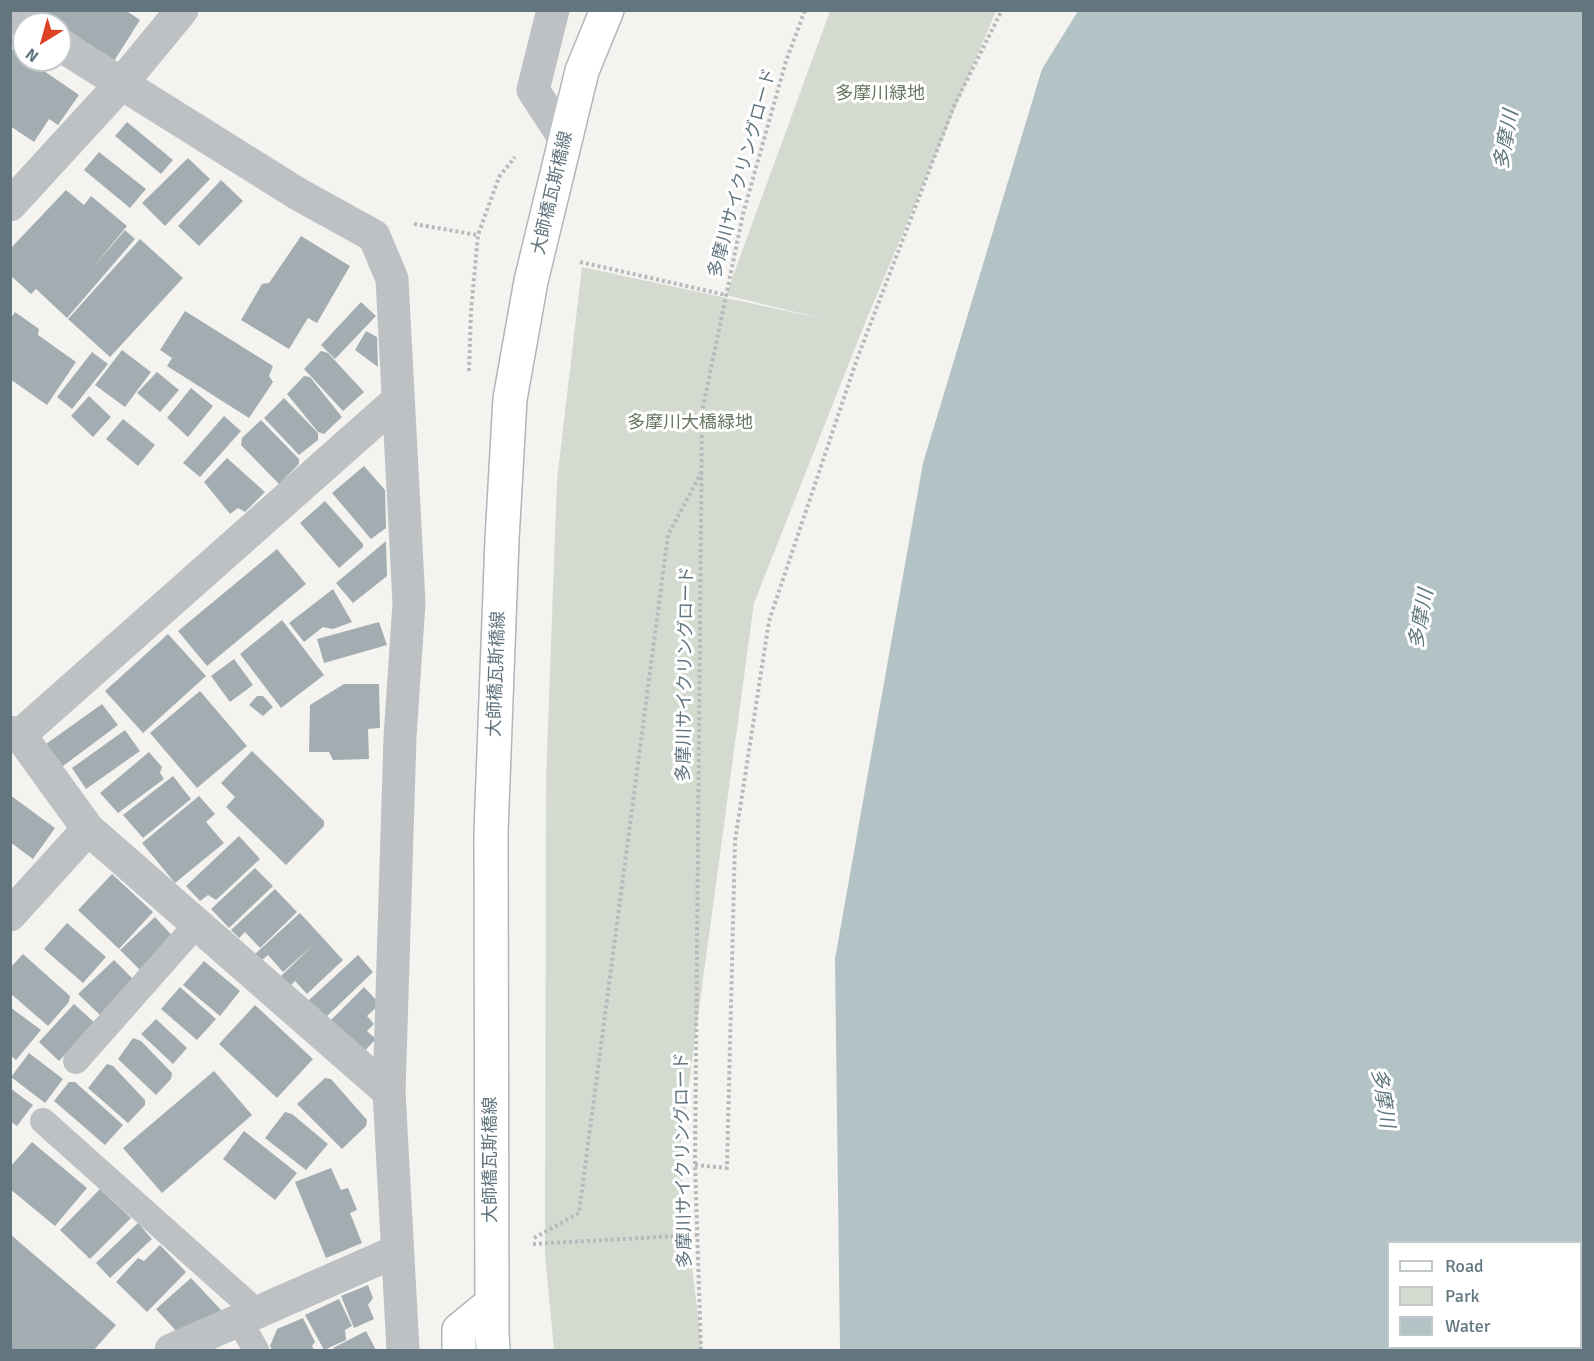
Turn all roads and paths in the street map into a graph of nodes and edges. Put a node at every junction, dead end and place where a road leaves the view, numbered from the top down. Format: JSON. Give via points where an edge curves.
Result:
{"nodes":[{"id":1,"x":182,"y":10,"type":"edge"},
{"id":2,"x":553,"y":10,"type":"edge"},
{"id":3,"x":608,"y":10,"type":"edge"},
{"id":4,"x":806,"y":10,"type":"edge"},
{"id":5,"x":1002,"y":10,"type":"edge"},
{"id":6,"x":72,"y":53,"type":"edge"},
{"id":7,"x":121,"y":84,"type":"junction"},
{"id":8,"x":565,"y":139,"type":"junction"},
{"id":9,"x":10,"y":205,"type":"edge"},
{"id":10,"x":381,"y":227,"type":"junction"},
{"id":11,"x":478,"y":235,"type":"dead end"},
{"id":12,"x":579,"y":262,"type":"dead end"},
{"id":13,"x":726,"y":295,"type":"junction"},
{"id":14,"x":398,"y":400,"type":"junction"},
{"id":15,"x":701,"y":472,"type":"junction"},
{"id":16,"x":15,"y":734,"type":"edge"},
{"id":17,"x":88,"y":829,"type":"junction"},
{"id":18,"x":10,"y":915,"type":"edge"},
{"id":19,"x":197,"y":924,"type":"junction"},
{"id":20,"x":76,"y":1061,"type":"dead end"},
{"id":21,"x":389,"y":1092,"type":"junction"},
{"id":22,"x":43,"y":1121,"type":"dead end"},
{"id":23,"x":695,"y":1165,"type":"junction"},
{"id":24,"x":697,"y":1235,"type":"junction"},
{"id":25,"x":532,"y":1239,"type":"dead end"},
{"id":26,"x":523,"y":1244,"type":"dead end"},
{"id":27,"x":397,"y":1251,"type":"junction"},
{"id":28,"x":492,"y":1304,"type":"junction"},
{"id":29,"x":249,"y":1316,"type":"junction"},
{"id":30,"x":171,"y":1350,"type":"edge"},
{"id":31,"x":256,"y":1350,"type":"edge"},
{"id":32,"x":403,"y":1350,"type":"edge"},
{"id":33,"x":459,"y":1350,"type":"edge"},
{"id":34,"x":494,"y":1350,"type":"edge"},
{"id":35,"x":701,"y":1350,"type":"edge"}],
"edges":[{"from":1,"to":7,"type":"street"},
{"from":2,"to":8,"type":"street","via":[[532,90]]},
{"from":3,"to":8,"type":"street","name":"大師橋瓦斯橋線","via":[[582,71]]},
{"from":4,"to":13,"type":"path","name":"多摩川サイクリングロード","via":[[786,61],[743,214]]},
{"from":5,"to":23,"type":"path","via":[[954,106],[857,359],[769,621],[735,841],[727,1168]]},
{"from":6,"to":7,"type":"street"},
{"from":7,"to":9,"type":"street"},
{"from":7,"to":10,"type":"street","via":[[298,194]]},
{"from":8,"to":28,"type":"street","name":"大師橋瓦斯橋線","via":[[531,281],[510,399],[491,832]]},
{"from":10,"to":11,"type":"path"},
{"from":10,"to":14,"type":"street","via":[[392,279]]},
{"from":12,"to":13,"type":"path"},
{"from":13,"to":15,"type":"path","name":"多摩川サイクリングロード","via":[[702,412]]},
{"from":14,"to":16,"type":"street"},
{"from":14,"to":21,"type":"street","via":[[409,603],[400,737]]},
{"from":15,"to":23,"type":"path","name":"多摩川サイクリングロード"},
{"from":15,"to":25,"type":"path","via":[[668,535],[579,1213]]},
{"from":16,"to":17,"type":"street"},
{"from":17,"to":18,"type":"street"},
{"from":17,"to":19,"type":"street"},
{"from":19,"to":20,"type":"lane"},
{"from":19,"to":21,"type":"street"},
{"from":21,"to":27,"type":"street"},
{"from":22,"to":29,"type":"lane"},
{"from":23,"to":24,"type":"path","name":"多摩川サイクリングロード"},
{"from":24,"to":26,"type":"path"},
{"from":24,"to":35,"type":"path","name":"多摩川サイクリングロード"},
{"from":27,"to":29,"type":"street"},
{"from":27,"to":32,"type":"street"},
{"from":28,"to":33,"type":"street","via":[[459,1330]]},
{"from":28,"to":34,"type":"street","name":"大師橋瓦斯橋線"},
{"from":29,"to":30,"type":"street"},
{"from":29,"to":31,"type":"lane"}]}
